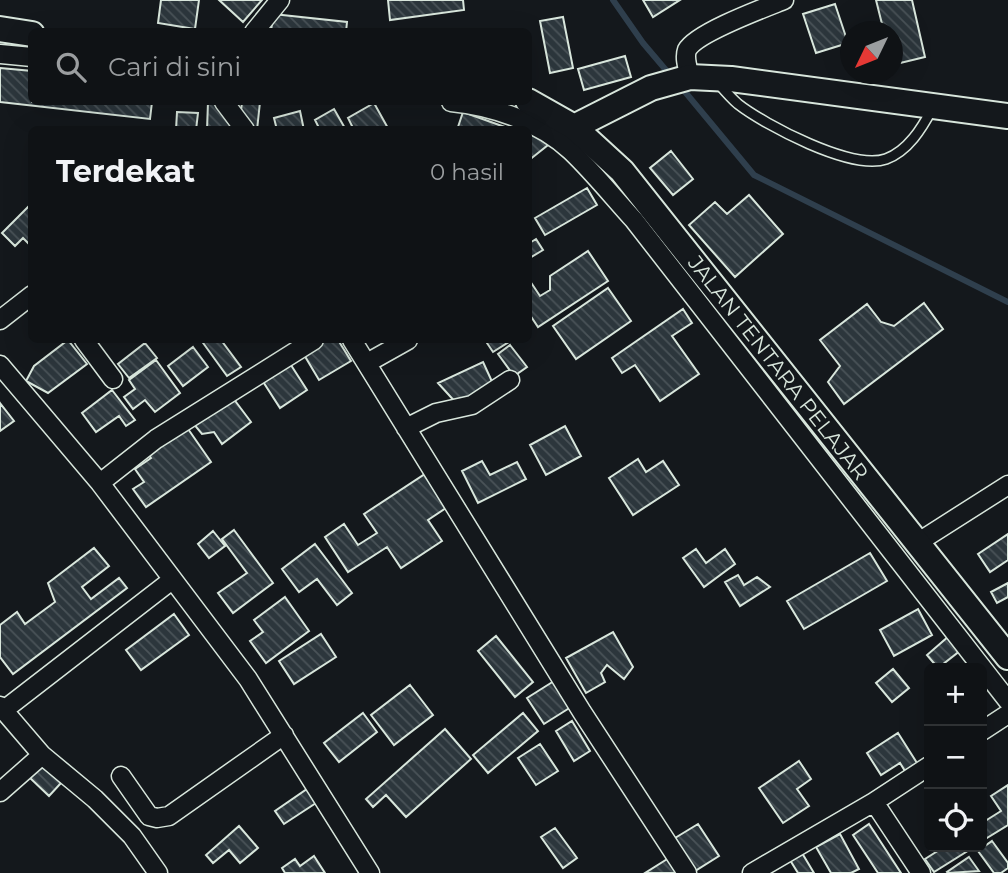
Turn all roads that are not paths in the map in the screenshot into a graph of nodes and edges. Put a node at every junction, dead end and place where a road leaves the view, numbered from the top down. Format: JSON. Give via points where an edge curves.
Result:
{"nodes":[{"id":1,"x":281,"y":0,"type":"edge"},
{"id":2,"x":784,"y":0,"type":"edge"},
{"id":3,"x":257,"y":28,"type":"edge"},
{"id":4,"x":0,"y":29,"type":"edge"},
{"id":5,"x":28,"y":33,"type":"edge"},
{"id":6,"x":0,"y":54,"type":"edge"},
{"id":7,"x":28,"y":57,"type":"edge"},
{"id":8,"x":690,"y":77,"type":"junction"},
{"id":9,"x":714,"y":79,"type":"junction"},
{"id":10,"x":532,"y":103,"type":"edge"},
{"id":11,"x":226,"y":105,"type":"edge"},
{"id":12,"x":479,"y":105,"type":"edge"},
{"id":13,"x":933,"y":107,"type":"junction"},
{"id":14,"x":1008,"y":116,"type":"edge"},
{"id":15,"x":242,"y":126,"type":"edge"},
{"id":16,"x":574,"y":127,"type":"junction"},
{"id":17,"x":28,"y":298,"type":"edge"},
{"id":18,"x":0,"y":320,"type":"edge"},
{"id":19,"x":86,"y":343,"type":"edge"},
{"id":20,"x":309,"y":343,"type":"edge"},
{"id":21,"x":354,"y":343,"type":"edge"},
{"id":22,"x":403,"y":343,"type":"edge"},
{"id":23,"x":367,"y":363,"type":"junction"},
{"id":24,"x":0,"y":365,"type":"edge"},
{"id":25,"x":113,"y":379,"type":"dead end"},
{"id":26,"x":510,"y":380,"type":"dead end"},
{"id":27,"x":405,"y":428,"type":"junction"},
{"id":28,"x":100,"y":483,"type":"junction"},
{"id":29,"x":1008,"y":485,"type":"edge"},
{"id":30,"x":917,"y":543,"type":"junction"},
{"id":31,"x":172,"y":580,"type":"junction"},
{"id":32,"x":1008,"y":657,"type":"edge"},
{"id":33,"x":1008,"y":701,"type":"edge"},
{"id":34,"x":2,"y":708,"type":"edge"},
{"id":35,"x":1008,"y":714,"type":"edge"},
{"id":36,"x":987,"y":728,"type":"edge"},
{"id":37,"x":284,"y":735,"type":"junction"},
{"id":38,"x":42,"y":755,"type":"junction"},
{"id":39,"x":924,"y":769,"type":"edge"},
{"id":40,"x":121,"y":776,"type":"dead end"},
{"id":41,"x":0,"y":792,"type":"edge"},
{"id":42,"x":874,"y":802,"type":"junction"},
{"id":43,"x":158,"y":873,"type":"edge"},
{"id":44,"x":370,"y":873,"type":"edge"},
{"id":45,"x":687,"y":873,"type":"edge"},
{"id":46,"x":752,"y":873,"type":"edge"},
{"id":47,"x":921,"y":873,"type":"edge"}],
"edges":[{"from":1,"to":3,"type":"street"},
{"from":2,"to":8,"type":"street","via":[[716,29],[688,48]]},
{"from":4,"to":5,"type":"main road"},
{"from":6,"to":7,"type":"street"},
{"from":8,"to":9,"type":"main road"},
{"from":8,"to":16,"type":"main road","via":[[651,88]]},
{"from":9,"to":13,"type":"main road"},
{"from":9,"to":13,"type":"lane","via":[[763,122],[851,160],[885,159],[902,149],[920,132]]},
{"from":10,"to":16,"type":"main road","name":"JALAN TENTARA PELAJAR"},
{"from":11,"to":15,"type":"street"},
{"from":12,"to":33,"type":"street","via":[[533,124],[570,150],[634,220]]},
{"from":13,"to":14,"type":"main road"},
{"from":16,"to":30,"type":"main road","name":"JALAN TENTARA PELAJAR","via":[[622,171]]},
{"from":17,"to":18,"type":"street"},
{"from":19,"to":25,"type":"street"},
{"from":20,"to":28,"type":"street","via":[[156,439]]},
{"from":21,"to":23,"type":"street"},
{"from":22,"to":23,"type":"street"},
{"from":23,"to":27,"type":"street"},
{"from":24,"to":28,"type":"street"},
{"from":26,"to":27,"type":"street","via":[[472,405]]},
{"from":27,"to":45,"type":"street"},
{"from":28,"to":31,"type":"street"},
{"from":29,"to":30,"type":"street"},
{"from":30,"to":32,"type":"main road","name":"JALAN TENTARA PELAJAR"},
{"from":31,"to":34,"type":"street"},
{"from":31,"to":37,"type":"street","via":[[248,679]]},
{"from":34,"to":38,"type":"street"},
{"from":35,"to":36,"type":"street"},
{"from":37,"to":40,"type":"street","via":[[169,816],[149,816]]},
{"from":37,"to":44,"type":"street"},
{"from":38,"to":41,"type":"street"},
{"from":38,"to":43,"type":"street","via":[[123,827]]},
{"from":39,"to":42,"type":"street"},
{"from":42,"to":46,"type":"street"},
{"from":42,"to":47,"type":"street"}]}
